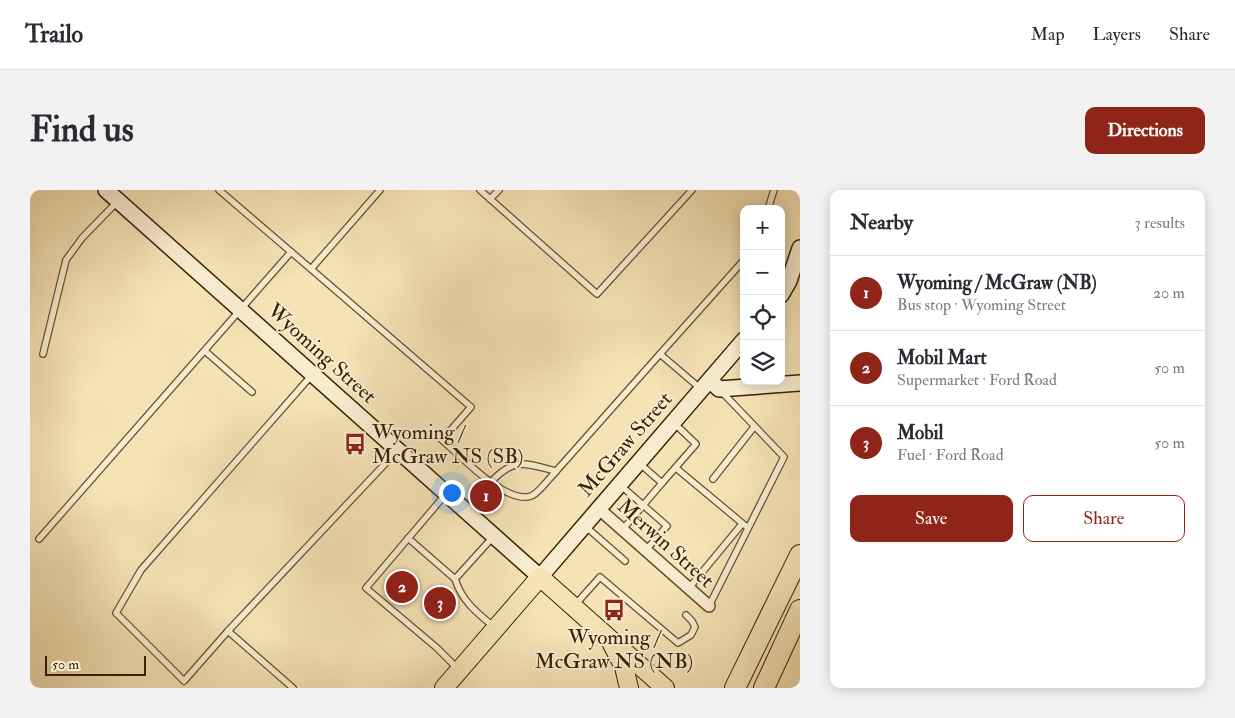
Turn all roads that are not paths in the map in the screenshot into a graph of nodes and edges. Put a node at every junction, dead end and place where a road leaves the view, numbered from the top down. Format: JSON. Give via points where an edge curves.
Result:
{"nodes":[{"id":1,"x":106,"y":190,"type":"edge"},
{"id":2,"x":219,"y":190,"type":"edge"},
{"id":3,"x":380,"y":190,"type":"edge"},
{"id":4,"x":480,"y":190,"type":"edge"},
{"id":5,"x":499,"y":190,"type":"edge"},
{"id":6,"x":692,"y":190,"type":"edge"},
{"id":7,"x":774,"y":190,"type":"edge"},
{"id":8,"x":490,"y":199,"type":"junction"},
{"id":9,"x":119,"y":201,"type":"junction"},
{"id":10,"x":769,"y":205,"type":"edge"},
{"id":11,"x":800,"y":248,"type":"edge"},
{"id":12,"x":291,"y":252,"type":"junction"},
{"id":13,"x":740,"y":264,"type":"edge"},
{"id":14,"x":311,"y":269,"type":"junction"},
{"id":15,"x":785,"y":289,"type":"edge"},
{"id":16,"x":241,"y":310,"type":"junction"},
{"id":17,"x":740,"y":345,"type":"edge"},
{"id":18,"x":205,"y":351,"type":"junction"},
{"id":19,"x":43,"y":354,"type":"dead end"},
{"id":20,"x":660,"y":354,"type":"junction"},
{"id":21,"x":313,"y":374,"type":"junction"},
{"id":22,"x":800,"y":383,"type":"edge"},
{"id":23,"x":710,"y":386,"type":"junction"},
{"id":24,"x":252,"y":392,"type":"dead end"},
{"id":25,"x":673,"y":423,"type":"junction"},
{"id":26,"x":754,"y":427,"type":"junction"},
{"id":27,"x":398,"y":450,"type":"junction"},
{"id":28,"x":638,"y":462,"type":"junction"},
{"id":29,"x":676,"y":468,"type":"junction"},
{"id":30,"x":556,"y":471,"type":"junction"},
{"id":31,"x":713,"y":479,"type":"dead end"},
{"id":32,"x":491,"y":482,"type":"junction"},
{"id":33,"x":662,"y":483,"type":"junction"},
{"id":34,"x":619,"y":484,"type":"junction"},
{"id":35,"x":446,"y":494,"type":"junction"},
{"id":36,"x":644,"y":505,"type":"junction"},
{"id":37,"x":598,"y":508,"type":"junction"},
{"id":38,"x":742,"y":524,"type":"junction"},
{"id":39,"x":583,"y":525,"type":"junction"},
{"id":40,"x":748,"y":528,"type":"junction"},
{"id":41,"x":623,"y":529,"type":"junction"},
{"id":42,"x":494,"y":536,"type":"junction"},
{"id":43,"x":408,"y":538,"type":"junction"},
{"id":44,"x":39,"y":539,"type":"dead end"},
{"id":45,"x":646,"y":550,"type":"junction"},
{"id":46,"x":800,"y":555,"type":"edge"},
{"id":47,"x":625,"y":561,"type":"dead end"},
{"id":48,"x":540,"y":577,"type":"junction"},
{"id":49,"x":455,"y":579,"type":"junction"},
{"id":50,"x":689,"y":588,"type":"junction"},
{"id":51,"x":574,"y":606,"type":"junction"},
{"id":52,"x":709,"y":606,"type":"joint"},
{"id":53,"x":800,"y":610,"type":"edge"},
{"id":54,"x":686,"y":616,"type":"dead end"},
{"id":55,"x":496,"y":629,"type":"junction"},
{"id":56,"x":228,"y":630,"type":"junction"},
{"id":57,"x":608,"y":637,"type":"junction"},
{"id":58,"x":459,"y":671,"type":"junction"},
{"id":59,"x":663,"y":686,"type":"edge"},
{"id":60,"x":293,"y":688,"type":"edge"},
{"id":61,"x":444,"y":688,"type":"edge"},
{"id":62,"x":629,"y":688,"type":"edge"},
{"id":63,"x":735,"y":688,"type":"edge"},
{"id":64,"x":764,"y":688,"type":"edge"}],
"edges":[{"from":1,"to":9,"type":"street","name":"Wyoming Street"},
{"from":2,"to":12,"type":"lane"},
{"from":3,"to":14,"type":"lane"},
{"from":4,"to":8,"type":"lane"},
{"from":5,"to":8,"type":"lane"},
{"from":6,"to":8,"type":"lane","via":[[597,294]]},
{"from":7,"to":10,"type":"lane"},
{"from":9,"to":16,"type":"street","name":"Wyoming Street"},
{"from":9,"to":19,"type":"lane","via":[[82,238],[66,260]]},
{"from":11,"to":15,"type":"street"},
{"from":12,"to":14,"type":"lane"},
{"from":12,"to":16,"type":"lane"},
{"from":13,"to":20,"type":"lane"},
{"from":14,"to":32,"type":"lane","via":[[470,407],[442,440]]},
{"from":16,"to":18,"type":"lane"},
{"from":16,"to":21,"type":"street","name":"Wyoming Street"},
{"from":17,"to":23,"type":"street","name":"McGraw Street"},
{"from":18,"to":24,"type":"lane"},
{"from":18,"to":44,"type":"lane"},
{"from":20,"to":23,"type":"lane"},
{"from":20,"to":30,"type":"lane"},
{"from":21,"to":27,"type":"street","name":"Wyoming Street"},
{"from":21,"to":56,"type":"lane","via":[[141,570],[116,613],[184,681]]},
{"from":22,"to":23,"type":"street"},
{"from":23,"to":25,"type":"street","name":"McGraw Street"},
{"from":23,"to":26,"type":"lane"},
{"from":25,"to":28,"type":"street","name":"McGraw Street"},
{"from":25,"to":29,"type":"lane","via":[[696,444]]},
{"from":26,"to":31,"type":"lane"},
{"from":26,"to":40,"type":"lane","via":[[784,457]]},
{"from":27,"to":35,"type":"street","name":"Wyoming Street"},
{"from":27,"to":56,"type":"lane"},
{"from":28,"to":33,"type":"lane"},
{"from":28,"to":34,"type":"street","name":"McGraw Street"},
{"from":29,"to":33,"type":"lane"},
{"from":29,"to":38,"type":"lane"},
{"from":30,"to":32,"type":"lane","via":[[522,462],[502,470]]},
{"from":30,"to":32,"type":"lane","via":[[532,496],[517,497],[501,491]]},
{"from":33,"to":36,"type":"lane"},
{"from":34,"to":36,"type":"lane"},
{"from":34,"to":37,"type":"street","name":"McGraw Street"},
{"from":35,"to":42,"type":"street","name":"Wyoming Street"},
{"from":35,"to":43,"type":"lane"},
{"from":36,"to":41,"type":"lane"},
{"from":36,"to":45,"type":"lane","via":[[667,526]]},
{"from":37,"to":39,"type":"street","name":"McGraw Street"},
{"from":37,"to":41,"type":"street","name":"Merwin Street"},
{"from":38,"to":40,"type":"lane"},
{"from":38,"to":50,"type":"lane"},
{"from":39,"to":47,"type":"lane"},
{"from":39,"to":48,"type":"street","name":"McGraw Street"},
{"from":40,"to":52,"type":"lane"},
{"from":41,"to":45,"type":"street","name":"Merwin Street"},
{"from":42,"to":48,"type":"street","name":"Wyoming Street"},
{"from":42,"to":49,"type":"lane"},
{"from":43,"to":49,"type":"lane"},
{"from":43,"to":58,"type":"lane","via":[[366,588],[437,648]]},
{"from":45,"to":50,"type":"street","name":"Merwin Street"},
{"from":46,"to":63,"type":"highway"},
{"from":48,"to":51,"type":"main road","name":"Wyoming Street"},
{"from":48,"to":55,"type":"main road"},
{"from":49,"to":55,"type":"lane","via":[[465,602]]},
{"from":50,"to":52,"type":"street","name":"Merwin Street"},
{"from":51,"to":54,"type":"lane","via":[[600,577],[678,643],[695,627]]},
{"from":51,"to":57,"type":"main road","name":"Wyoming Street"},
{"from":53,"to":64,"type":"highway"},
{"from":55,"to":58,"type":"main road"},
{"from":56,"to":60,"type":"lane"},
{"from":57,"to":59,"type":"main road","name":"Wyoming Street"},
{"from":57,"to":62,"type":"main road","via":[[618,653]]},
{"from":58,"to":61,"type":"main road"}]}
